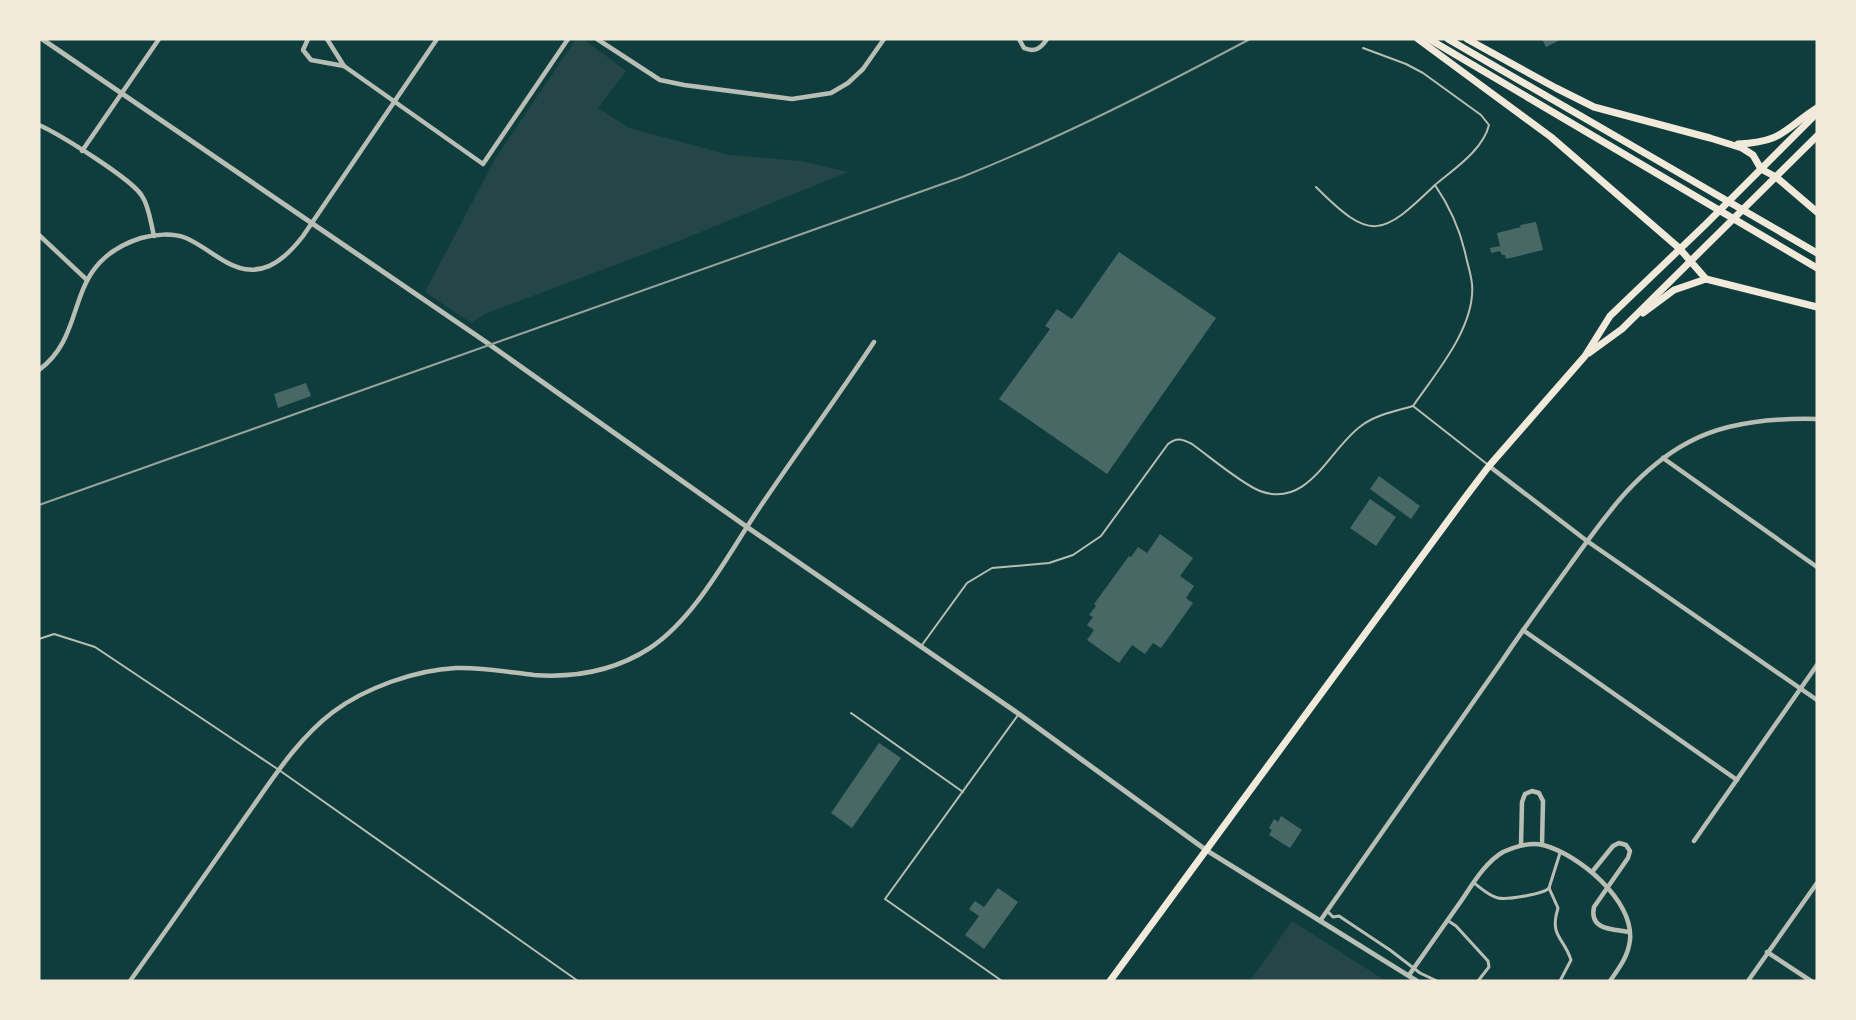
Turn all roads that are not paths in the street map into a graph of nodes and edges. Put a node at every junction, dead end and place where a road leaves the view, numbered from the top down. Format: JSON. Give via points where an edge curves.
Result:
{"nodes":[{"id":1,"x":42,"y":39,"type":"edge"},
{"id":2,"x":159,"y":39,"type":"edge"},
{"id":3,"x":308,"y":39,"type":"edge"},
{"id":4,"x":327,"y":39,"type":"edge"},
{"id":5,"x":437,"y":39,"type":"edge"},
{"id":6,"x":568,"y":39,"type":"edge"},
{"id":7,"x":597,"y":39,"type":"edge"},
{"id":8,"x":884,"y":39,"type":"edge"},
{"id":9,"x":1019,"y":39,"type":"edge"},
{"id":10,"x":1047,"y":39,"type":"edge"},
{"id":11,"x":1418,"y":39,"type":"edge"},
{"id":12,"x":1429,"y":39,"type":"edge"},
{"id":13,"x":1448,"y":39,"type":"edge"},
{"id":14,"x":1467,"y":39,"type":"edge"},
{"id":15,"x":1363,"y":48,"type":"dead end"},
{"id":16,"x":344,"y":66,"type":"junction"},
{"id":17,"x":121,"y":93,"type":"junction"},
{"id":18,"x":394,"y":102,"type":"junction"},
{"id":19,"x":1817,"y":108,"type":"edge"},
{"id":20,"x":1817,"y":112,"type":"edge"},
{"id":21,"x":39,"y":125,"type":"edge"},
{"id":22,"x":1817,"y":136,"type":"edge"},
{"id":23,"x":1735,"y":145,"type":"junction"},
{"id":24,"x":82,"y":151,"type":"junction"},
{"id":25,"x":1761,"y":169,"type":"junction"},
{"id":26,"x":1776,"y":177,"type":"junction"},
{"id":27,"x":1435,"y":185,"type":"junction"},
{"id":28,"x":1316,"y":187,"type":"dead end"},
{"id":29,"x":1817,"y":212,"type":"edge"},
{"id":30,"x":311,"y":223,"type":"junction"},
{"id":31,"x":39,"y":235,"type":"edge"},
{"id":32,"x":153,"y":236,"type":"junction"},
{"id":33,"x":1679,"y":248,"type":"junction"},
{"id":34,"x":1817,"y":253,"type":"edge"},
{"id":35,"x":1690,"y":260,"type":"junction"},
{"id":36,"x":1817,"y":268,"type":"edge"},
{"id":37,"x":1706,"y":279,"type":"junction"},
{"id":38,"x":87,"y":280,"type":"junction"},
{"id":39,"x":1817,"y":307,"type":"edge"},
{"id":40,"x":1622,"y":329,"type":"junction"},
{"id":41,"x":874,"y":342,"type":"dead end"},
{"id":42,"x":1585,"y":356,"type":"junction"},
{"id":43,"x":39,"y":370,"type":"edge"},
{"id":44,"x":1413,"y":406,"type":"junction"},
{"id":45,"x":1817,"y":419,"type":"edge"},
{"id":46,"x":1663,"y":458,"type":"junction"},
{"id":47,"x":1489,"y":466,"type":"junction"},
{"id":48,"x":747,"y":527,"type":"junction"},
{"id":49,"x":1587,"y":541,"type":"junction"},
{"id":50,"x":1817,"y":567,"type":"edge"},
{"id":51,"x":1523,"y":630,"type":"junction"},
{"id":52,"x":39,"y":639,"type":"edge"},
{"id":53,"x":921,"y":646,"type":"junction"},
{"id":54,"x":1817,"y":665,"type":"edge"},
{"id":55,"x":1801,"y":689,"type":"junction"},
{"id":56,"x":1817,"y":700,"type":"edge"},
{"id":57,"x":851,"y":713,"type":"dead end"},
{"id":58,"x":1019,"y":714,"type":"junction"},
{"id":59,"x":279,"y":770,"type":"junction"},
{"id":60,"x":1737,"y":780,"type":"junction"},
{"id":61,"x":963,"y":792,"type":"junction"},
{"id":62,"x":1694,"y":841,"type":"dead end"},
{"id":63,"x":1542,"y":844,"type":"junction"},
{"id":64,"x":1521,"y":845,"type":"junction"},
{"id":65,"x":1206,"y":850,"type":"junction"},
{"id":66,"x":1560,"y":853,"type":"junction"},
{"id":67,"x":1592,"y":872,"type":"junction"},
{"id":68,"x":1474,"y":883,"type":"junction"},
{"id":69,"x":1817,"y":883,"type":"edge"},
{"id":70,"x":1607,"y":887,"type":"junction"},
{"id":71,"x":1549,"y":888,"type":"junction"},
{"id":72,"x":1327,"y":911,"type":"junction"},
{"id":73,"x":1448,"y":920,"type":"junction"},
{"id":74,"x":1320,"y":921,"type":"junction"},
{"id":75,"x":1629,"y":932,"type":"junction"},
{"id":76,"x":1767,"y":952,"type":"junction"},
{"id":77,"x":1414,"y":968,"type":"junction"},
{"id":78,"x":1409,"y":975,"type":"junction"},
{"id":79,"x":130,"y":981,"type":"edge"},
{"id":80,"x":578,"y":981,"type":"edge"},
{"id":81,"x":1002,"y":981,"type":"edge"},
{"id":82,"x":1110,"y":981,"type":"edge"},
{"id":83,"x":1417,"y":981,"type":"edge"},
{"id":84,"x":1437,"y":981,"type":"edge"},
{"id":85,"x":1478,"y":981,"type":"edge"},
{"id":86,"x":1560,"y":981,"type":"edge"},
{"id":87,"x":1610,"y":981,"type":"edge"},
{"id":88,"x":1748,"y":981,"type":"edge"},
{"id":89,"x":1811,"y":981,"type":"edge"}],
"edges":[{"from":1,"to":17,"type":"street"},
{"from":2,"to":17,"type":"street"},
{"from":3,"to":16,"type":"street","via":[[303,50],[310,60]]},
{"from":4,"to":16,"type":"street"},
{"from":5,"to":18,"type":"street"},
{"from":6,"to":18,"type":"street","via":[[483,164]]},
{"from":7,"to":8,"type":"street","via":[[660,80],[792,99],[831,93],[848,83]]},
{"from":9,"to":10,"type":"street","via":[[1031,51]]},
{"from":11,"to":33,"type":"main road","via":[[1539,127]]},
{"from":12,"to":36,"type":"main road"},
{"from":13,"to":34,"type":"main road"},
{"from":14,"to":23,"type":"main road","via":[[1594,107]]},
{"from":15,"to":27,"type":"lane","via":[[1423,73],[1489,125],[1479,145]]},
{"from":16,"to":18,"type":"street"},
{"from":17,"to":24,"type":"street"},
{"from":17,"to":30,"type":"street"},
{"from":18,"to":30,"type":"street"},
{"from":19,"to":23,"type":"main road","via":[[1774,139]]},
{"from":20,"to":25,"type":"main road"},
{"from":21,"to":24,"type":"street"},
{"from":22,"to":26,"type":"main road"},
{"from":23,"to":25,"type":"main road","via":[[1753,155]]},
{"from":24,"to":32,"type":"street","via":[[142,196]]},
{"from":25,"to":26,"type":"main road"},
{"from":25,"to":33,"type":"main road"},
{"from":26,"to":29,"type":"main road"},
{"from":26,"to":35,"type":"main road"},
{"from":27,"to":28,"type":"lane","via":[[1400,218],[1380,226],[1358,223]]},
{"from":27,"to":44,"type":"lane","via":[[1452,212],[1462,242],[1472,285],[1471,301],[1455,343]]},
{"from":30,"to":32,"type":"street","via":[[286,257],[273,265],[252,269],[232,266],[185,238]]},
{"from":30,"to":48,"type":"street"},
{"from":31,"to":38,"type":"street"},
{"from":32,"to":38,"type":"street","via":[[124,245],[104,257]]},
{"from":33,"to":35,"type":"main road"},
{"from":33,"to":42,"type":"main road","via":[[1610,316]]},
{"from":35,"to":37,"type":"main road"},
{"from":35,"to":40,"type":"main road"},
{"from":37,"to":39,"type":"main road"},
{"from":37,"to":40,"type":"main road","via":[[1674,290]]},
{"from":38,"to":43,"type":"street","via":[[59,348]]},
{"from":40,"to":42,"type":"main road"},
{"from":41,"to":48,"type":"street"},
{"from":42,"to":47,"type":"main road"},
{"from":44,"to":47,"type":"lane"},
{"from":44,"to":53,"type":"lane","via":[[1362,425],[1335,450],[1311,482],[1292,493],[1271,494],[1252,487],[1192,444],[1174,439],[1101,536],[1073,555],[1049,563],[992,568],[967,583]]},
{"from":45,"to":46,"type":"street","via":[[1717,430],[1689,441]]},
{"from":46,"to":49,"type":"street","via":[[1624,493]]},
{"from":46,"to":50,"type":"street"},
{"from":47,"to":49,"type":"street"},
{"from":47,"to":65,"type":"main road"},
{"from":48,"to":53,"type":"street"},
{"from":48,"to":59,"type":"street","via":[[673,629],[631,659],[580,674],[538,675],[456,668],[396,681],[370,690],[332,713]]},
{"from":49,"to":51,"type":"street"},
{"from":49,"to":55,"type":"street"},
{"from":51,"to":60,"type":"street"},
{"from":51,"to":72,"type":"street"},
{"from":52,"to":59,"type":"lane","via":[[54,634],[95,647]]},
{"from":53,"to":58,"type":"street"},
{"from":54,"to":55,"type":"street"},
{"from":55,"to":56,"type":"street"},
{"from":55,"to":60,"type":"street"},
{"from":57,"to":61,"type":"lane"},
{"from":58,"to":61,"type":"lane"},
{"from":58,"to":65,"type":"street"},
{"from":59,"to":79,"type":"street"},
{"from":59,"to":80,"type":"lane"},
{"from":60,"to":62,"type":"street"},
{"from":61,"to":81,"type":"lane","via":[[885,899]]},
{"from":63,"to":64,"type":"street"},
{"from":63,"to":64,"type":"street","via":[[1543,801],[1539,793],[1532,791],[1525,794],[1522,802]]},
{"from":63,"to":66,"type":"street"},
{"from":64,"to":68,"type":"street","via":[[1501,853]]},
{"from":65,"to":74,"type":"street"},
{"from":65,"to":82,"type":"main road"},
{"from":66,"to":67,"type":"street"},
{"from":66,"to":71,"type":"street"},
{"from":67,"to":70,"type":"street"},
{"from":67,"to":70,"type":"street","via":[[1613,846],[1626,845],[1630,851],[1628,858]]},
{"from":68,"to":71,"type":"street","via":[[1499,898],[1546,892]]},
{"from":68,"to":73,"type":"street"},
{"from":69,"to":76,"type":"street"},
{"from":70,"to":75,"type":"street","via":[[1622,905]]},
{"from":70,"to":75,"type":"street","via":[[1594,907],[1595,923]]},
{"from":71,"to":86,"type":"street","via":[[1558,908],[1555,928],[1571,960]]},
{"from":72,"to":74,"type":"street"},
{"from":72,"to":77,"type":"street"},
{"from":73,"to":77,"type":"street"},
{"from":73,"to":85,"type":"street","via":[[1488,960],[1489,967]]},
{"from":74,"to":78,"type":"street"},
{"from":75,"to":87,"type":"street","via":[[1625,959]]},
{"from":76,"to":88,"type":"street"},
{"from":76,"to":89,"type":"street"},
{"from":77,"to":78,"type":"street"},
{"from":77,"to":84,"type":"street"},
{"from":78,"to":83,"type":"street"}]}
